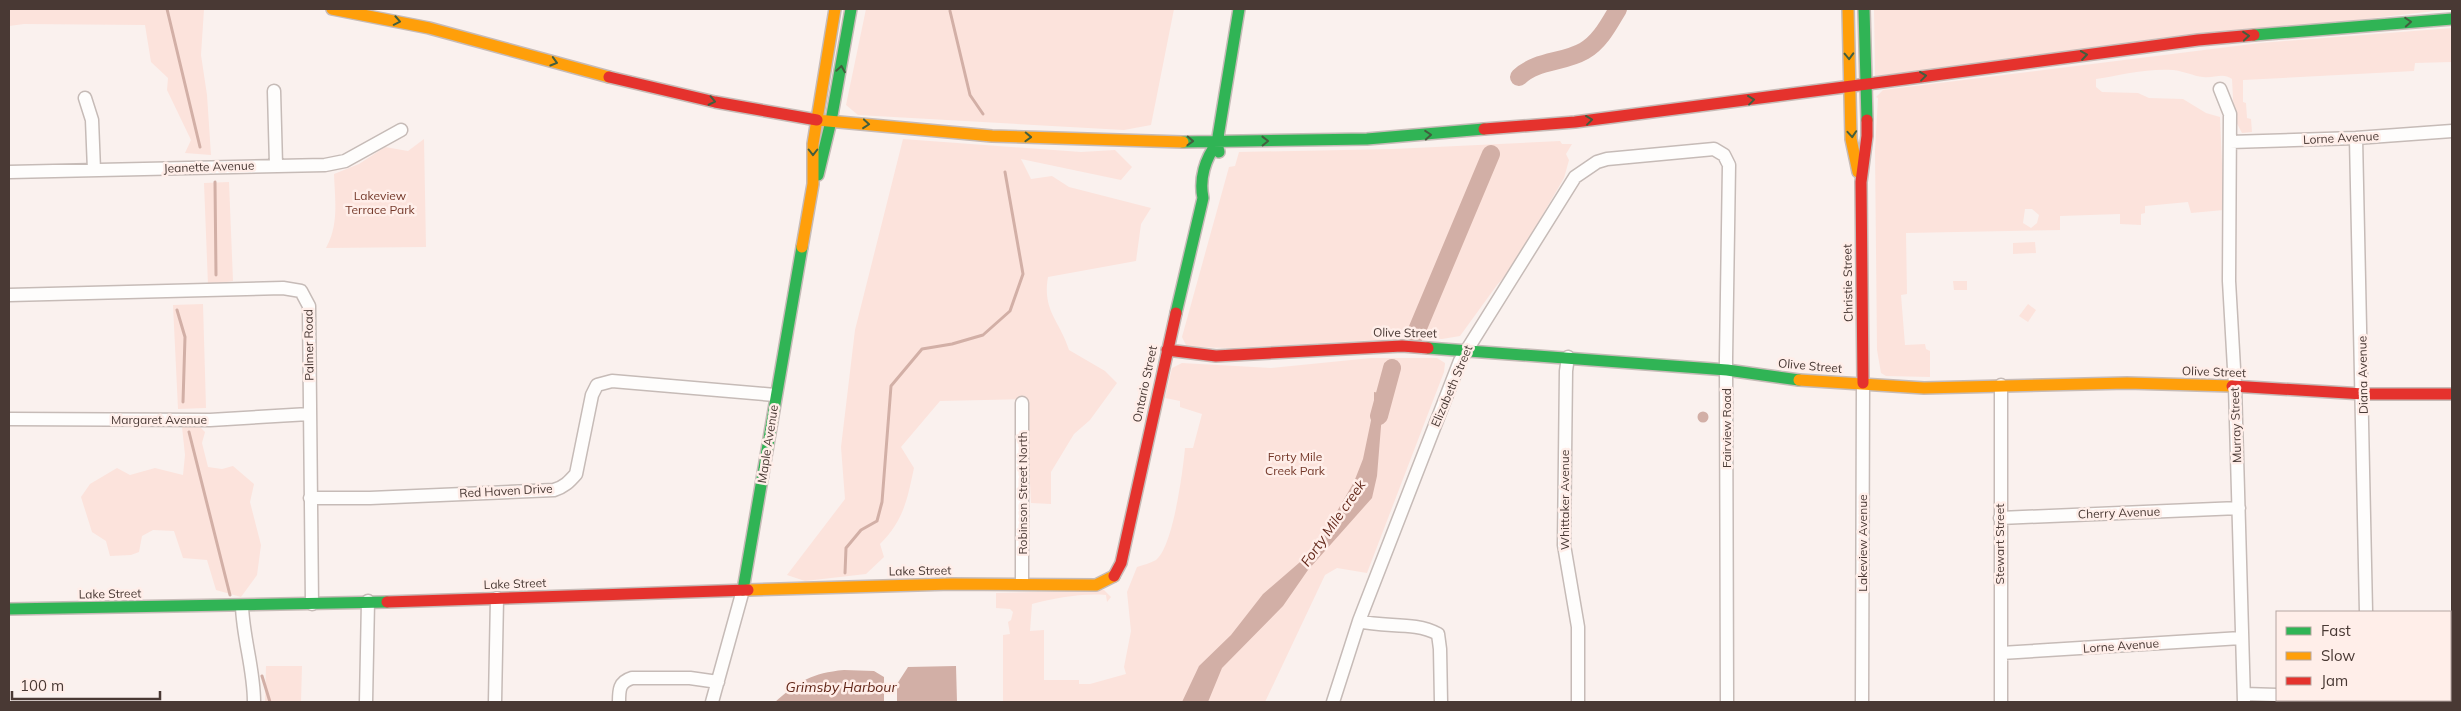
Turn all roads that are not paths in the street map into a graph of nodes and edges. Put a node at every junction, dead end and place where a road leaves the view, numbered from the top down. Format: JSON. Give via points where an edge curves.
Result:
{"nodes":[{"id":1,"x":332,"y":9,"type":"edge"},
{"id":2,"x":835,"y":9,"type":"edge"},
{"id":3,"x":851,"y":9,"type":"edge"},
{"id":4,"x":1848,"y":9,"type":"edge"},
{"id":5,"x":1864,"y":9,"type":"edge"},
{"id":6,"x":1238,"y":14,"type":"edge"},
{"id":7,"x":2452,"y":19,"type":"edge"},
{"id":8,"x":1870,"y":83,"type":"junction"},
{"id":9,"x":1850,"y":86,"type":"junction"},
{"id":10,"x":2220,"y":89,"type":"dead end"},
{"id":11,"x":274,"y":91,"type":"dead end"},
{"id":12,"x":85,"y":98,"type":"dead end"},
{"id":13,"x":817,"y":120,"type":"junction"},
{"id":14,"x":831,"y":121,"type":"junction"},
{"id":15,"x":401,"y":130,"type":"dead end"},
{"id":16,"x":2452,"y":131,"type":"edge"},
{"id":17,"x":2356,"y":138,"type":"junction"},
{"id":18,"x":2230,"y":142,"type":"junction"},
{"id":19,"x":1217,"y":143,"type":"junction"},
{"id":20,"x":1724,"y":155,"type":"joint"},
{"id":21,"x":276,"y":165,"type":"junction"},
{"id":22,"x":1217,"y":169,"type":"dead end"},
{"id":23,"x":94,"y":170,"type":"junction"},
{"id":24,"x":9,"y":172,"type":"edge"},
{"id":25,"x":1860,"y":182,"type":"junction"},
{"id":26,"x":813,"y":184,"type":"junction"},
{"id":27,"x":1213,"y":184,"type":"dead end"},
{"id":28,"x":1203,"y":198,"type":"junction"},
{"id":29,"x":9,"y":295,"type":"edge"},
{"id":30,"x":1466,"y":349,"type":"junction"},
{"id":31,"x":1167,"y":350,"type":"junction"},
{"id":32,"x":1568,"y":357,"type":"junction"},
{"id":33,"x":1727,"y":370,"type":"junction"},
{"id":34,"x":1863,"y":383,"type":"junction"},
{"id":35,"x":2001,"y":385,"type":"junction"},
{"id":36,"x":2235,"y":386,"type":"junction"},
{"id":37,"x":2364,"y":394,"type":"junction"},
{"id":38,"x":2452,"y":394,"type":"edge"},
{"id":39,"x":775,"y":395,"type":"junction"},
{"id":40,"x":1022,"y":404,"type":"dead end"},
{"id":41,"x":310,"y":414,"type":"junction"},
{"id":42,"x":9,"y":419,"type":"edge"},
{"id":43,"x":310,"y":498,"type":"junction"},
{"id":44,"x":2239,"y":508,"type":"junction"},
{"id":45,"x":2000,"y":518,"type":"junction"},
{"id":46,"x":1114,"y":576,"type":"joint"},
{"id":47,"x":1022,"y":583,"type":"junction"},
{"id":48,"x":744,"y":590,"type":"junction"},
{"id":49,"x":497,"y":598,"type":"junction"},
{"id":50,"x":368,"y":601,"type":"junction"},
{"id":51,"x":312,"y":604,"type":"junction"},
{"id":52,"x":242,"y":606,"type":"junction"},
{"id":53,"x":9,"y":609,"type":"edge"},
{"id":54,"x":2366,"y":611,"type":"edge"},
{"id":55,"x":1359,"y":621,"type":"junction"},
{"id":56,"x":2241,"y":638,"type":"junction"},
{"id":57,"x":2001,"y":653,"type":"junction"},
{"id":58,"x":718,"y":682,"type":"junction"},
{"id":59,"x":2276,"y":695,"type":"edge"},
{"id":60,"x":2244,"y":698,"type":"edge"},
{"id":61,"x":254,"y":702,"type":"edge"},
{"id":62,"x":366,"y":702,"type":"edge"},
{"id":63,"x":495,"y":702,"type":"edge"},
{"id":64,"x":619,"y":702,"type":"edge"},
{"id":65,"x":712,"y":702,"type":"edge"},
{"id":66,"x":1333,"y":702,"type":"edge"},
{"id":67,"x":1441,"y":702,"type":"edge"},
{"id":68,"x":1578,"y":702,"type":"edge"},
{"id":69,"x":1727,"y":702,"type":"edge"},
{"id":70,"x":1862,"y":702,"type":"edge"},
{"id":71,"x":2000,"y":702,"type":"edge"}],
"edges":[{"from":1,"to":13,"type":"main road","one_way":true,"via":[[429,28],[715,102]]},
{"from":2,"to":13,"type":"main road","name":"Maple Avenue"},
{"from":14,"to":3,"type":"main road","name":"Maple Avenue","one_way":true},
{"from":4,"to":9,"type":"main road","name":"Christie Street","one_way":true},
{"from":5,"to":8,"type":"main road","name":"Christie Street"},
{"from":6,"to":19,"type":"main road","name":"Ontario Street"},
{"from":8,"to":7,"type":"main road","one_way":true,"via":[[2198,40]]},
{"from":8,"to":9,"type":"main road"},
{"from":8,"to":25,"type":"main road","name":"Christie Street"},
{"from":19,"to":9,"type":"main road","one_way":true,"via":[[1367,139],[1504,130]]},
{"from":9,"to":25,"type":"main road","name":"Christie Street","one_way":true,"via":[[1851,139]]},
{"from":10,"to":18,"type":"street","name":"Murray Street","via":[[2230,114]]},
{"from":11,"to":21,"type":"street"},
{"from":12,"to":23,"type":"street","via":[[92,120]]},
{"from":13,"to":14,"type":"main road"},
{"from":13,"to":26,"type":"main road","name":"Maple Avenue","one_way":true},
{"from":14,"to":19,"type":"main road","one_way":true,"via":[[992,136]]},
{"from":14,"to":26,"type":"main road","name":"Maple Avenue","via":[[821,169]]},
{"from":15,"to":21,"type":"street","name":"Jeanette Avenue","via":[[345,161],[325,165]]},
{"from":16,"to":17,"type":"street","name":"Lorne Avenue"},
{"from":17,"to":18,"type":"street","name":"Lorne Avenue"},
{"from":17,"to":37,"type":"street","name":"Diana Avenue"},
{"from":18,"to":36,"type":"street","name":"Murray Street","via":[[2229,281]]},
{"from":19,"to":22,"type":"main road","name":"Ontario Street","via":[[1220,153]]},
{"from":19,"to":28,"type":"main road","name":"Ontario Street","via":[[1209,152],[1201,191]]},
{"from":20,"to":30,"type":"street","name":"Elizabeth Street","via":[[1714,150],[1607,160],[1597,162],[1575,177]]},
{"from":20,"to":33,"type":"street","name":"Fairview Road","via":[[1729,165]]},
{"from":21,"to":23,"type":"street","name":"Jeanette Avenue"},
{"from":23,"to":24,"type":"street","name":"Jeanette Avenue"},
{"from":25,"to":34,"type":"main road","name":"Christie Street"},
{"from":26,"to":39,"type":"main road","name":"Maple Avenue"},
{"from":27,"to":28,"type":"main road","name":"Ontario Street","via":[[1212,192]]},
{"from":28,"to":31,"type":"main road","name":"Ontario Street"},
{"from":29,"to":41,"type":"street","name":"Palmer Road","via":[[282,288],[301,291],[309,306]]},
{"from":30,"to":31,"type":"main road","name":"Olive Street","via":[[1402,346],[1216,356]]},
{"from":30,"to":32,"type":"main road","name":"Olive Street"},
{"from":30,"to":55,"type":"street","name":"Elizabeth Street"},
{"from":31,"to":46,"type":"main road","name":"Ontario Street","via":[[1121,564]]},
{"from":32,"to":33,"type":"main road","name":"Olive Street"},
{"from":32,"to":68,"type":"street","name":"Whittaker Avenue","via":[[1564,546],[1578,627]]},
{"from":33,"to":34,"type":"main road","name":"Olive Street","via":[[1796,380]]},
{"from":33,"to":69,"type":"street","name":"Fairview Road"},
{"from":34,"to":35,"type":"main road","name":"Olive Street","via":[[1924,388]]},
{"from":34,"to":70,"type":"street","name":"Lakeview Avenue"},
{"from":35,"to":36,"type":"main road","name":"Olive Street","via":[[2127,383]]},
{"from":35,"to":45,"type":"street","name":"Stewart Street"},
{"from":36,"to":37,"type":"main road","name":"Olive Street"},
{"from":36,"to":44,"type":"street","name":"Murray Street"},
{"from":37,"to":38,"type":"main road","name":"Olive Street"},
{"from":37,"to":54,"type":"street","name":"Diana Avenue"},
{"from":39,"to":43,"type":"street","name":"Red Haven Drive","via":[[612,381],[597,385],[592,395],[576,474],[561,488]]},
{"from":39,"to":48,"type":"main road","name":"Maple Avenue"},
{"from":40,"to":47,"type":"street","name":"Robinson Street North"},
{"from":41,"to":42,"type":"street","name":"Margaret Avenue","via":[[210,420]]},
{"from":41,"to":43,"type":"street","name":"Palmer Road"},
{"from":43,"to":51,"type":"street","name":"Palmer Road"},
{"from":44,"to":45,"type":"street","name":"Cherry Avenue"},
{"from":44,"to":56,"type":"street","name":"Murray Street"},
{"from":45,"to":57,"type":"street","name":"Stewart Street"},
{"from":46,"to":47,"type":"main road","name":"Lake Street","via":[[1036,578]]},
{"from":47,"to":48,"type":"main road","name":"Lake Street"},
{"from":48,"to":49,"type":"main road","name":"Lake Street"},
{"from":48,"to":58,"type":"street","name":"Maple Avenue"},
{"from":49,"to":50,"type":"main road","name":"Lake Street"},
{"from":49,"to":63,"type":"street"},
{"from":50,"to":51,"type":"main road","name":"Lake Street"},
{"from":50,"to":62,"type":"street"},
{"from":51,"to":52,"type":"main road","name":"Lake Street"},
{"from":52,"to":53,"type":"main road","name":"Lake Street"},
{"from":52,"to":61,"type":"street","via":[[242,624],[253,670]]},
{"from":55,"to":66,"type":"street","name":"Elizabeth Street"},
{"from":55,"to":67,"type":"street","via":[[1425,627],[1438,634]]},
{"from":56,"to":57,"type":"street","name":"Lorne Avenue"},
{"from":56,"to":60,"type":"street","name":"Murray Street"},
{"from":57,"to":71,"type":"street","name":"Stewart Street"},
{"from":58,"to":64,"type":"street","via":[[690,678],[632,678],[624,680],[620,686]]},
{"from":58,"to":65,"type":"street","name":"Maple Avenue"},
{"from":59,"to":60,"type":"street"}]}
